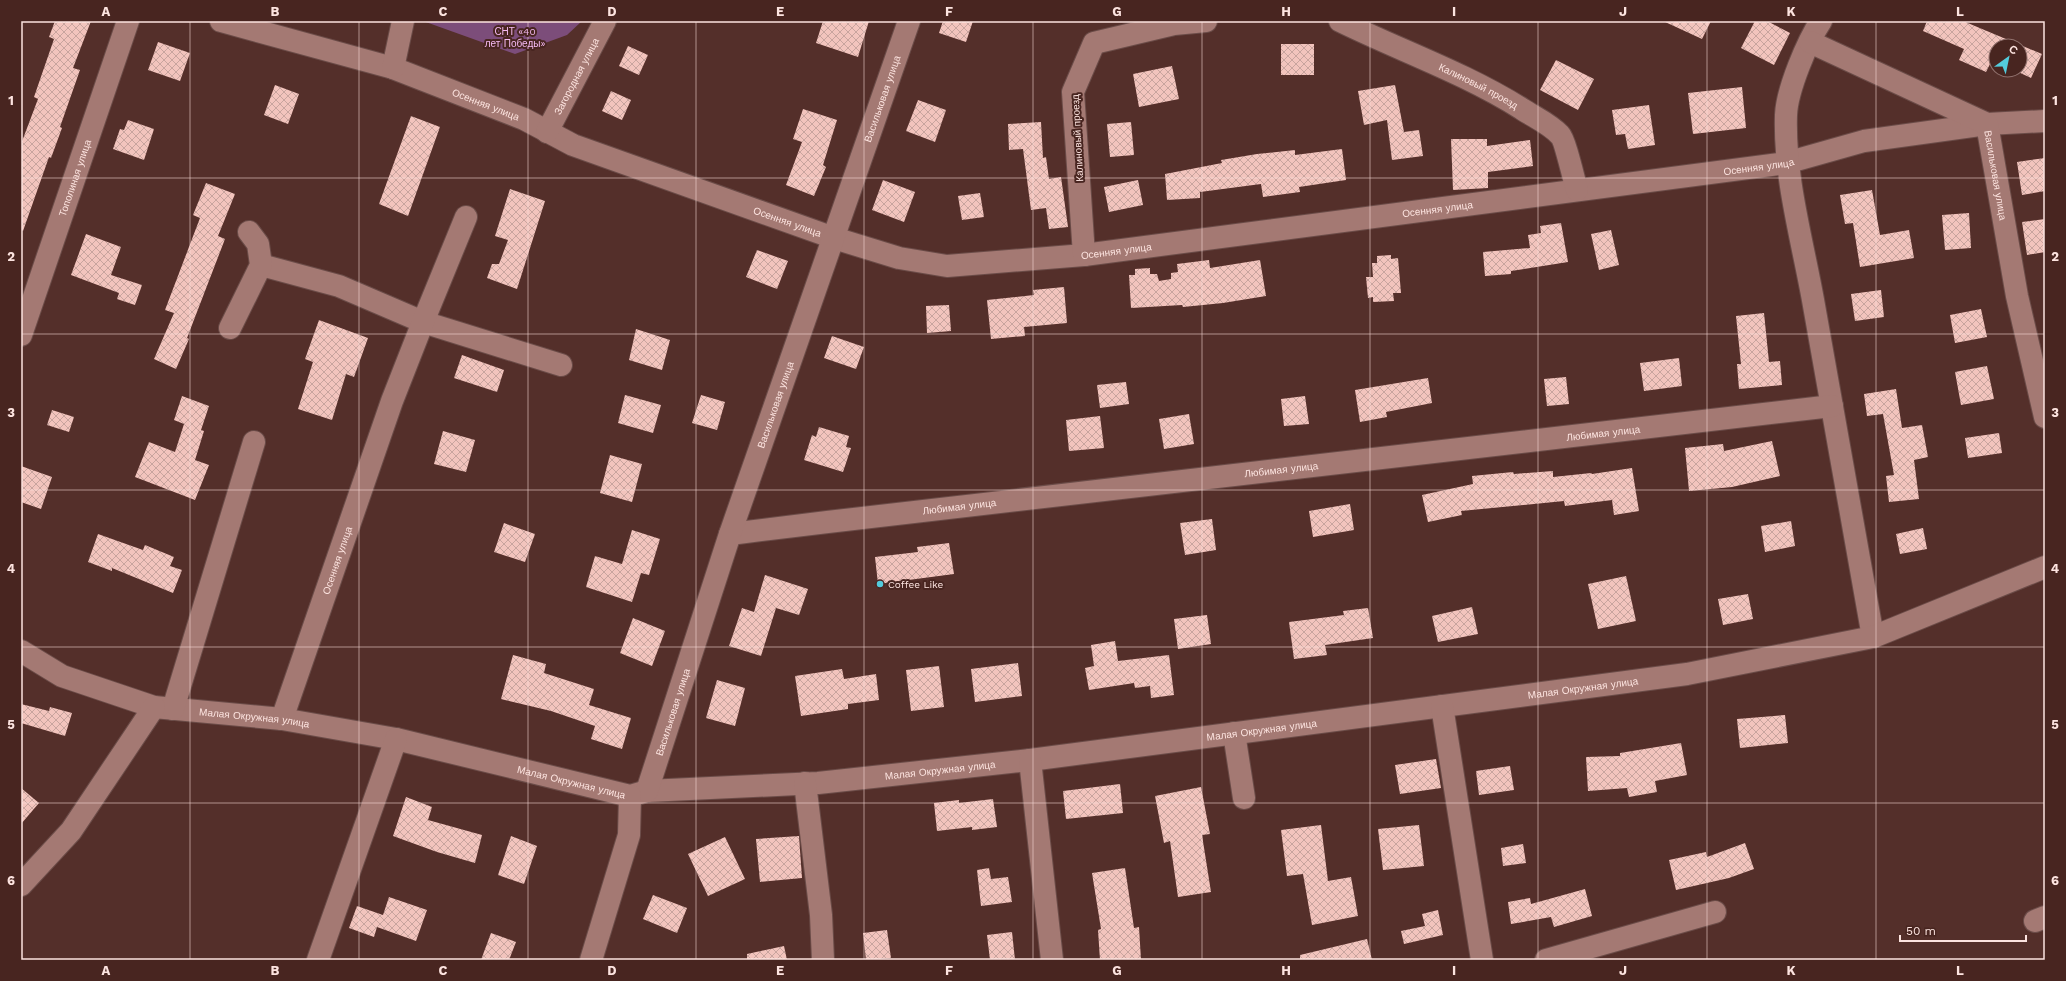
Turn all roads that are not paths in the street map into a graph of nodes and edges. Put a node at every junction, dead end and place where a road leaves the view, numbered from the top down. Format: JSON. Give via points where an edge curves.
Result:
{"nodes":[{"id":1,"x":128,"y":21,"type":"edge"},
{"id":2,"x":221,"y":21,"type":"edge"},
{"id":3,"x":403,"y":21,"type":"edge"},
{"id":4,"x":605,"y":21,"type":"edge"},
{"id":5,"x":909,"y":21,"type":"edge"},
{"id":6,"x":1206,"y":21,"type":"edge"},
{"id":7,"x":1340,"y":21,"type":"edge"},
{"id":8,"x":1173,"y":23,"type":"edge"},
{"id":9,"x":1816,"y":27,"type":"edge"},
{"id":10,"x":393,"y":68,"type":"junction"},
{"id":11,"x":2045,"y":121,"type":"edge"},
{"id":12,"x":1987,"y":124,"type":"junction"},
{"id":13,"x":547,"y":132,"type":"junction"},
{"id":14,"x":1786,"y":163,"type":"junction"},
{"id":15,"x":1577,"y":190,"type":"junction"},
{"id":16,"x":466,"y":217,"type":"dead end"},
{"id":17,"x":249,"y":232,"type":"dead end"},
{"id":18,"x":834,"y":238,"type":"junction"},
{"id":19,"x":1084,"y":255,"type":"junction"},
{"id":20,"x":261,"y":265,"type":"junction"},
{"id":21,"x":423,"y":322,"type":"junction"},
{"id":22,"x":23,"y":324,"type":"edge"},
{"id":23,"x":230,"y":328,"type":"dead end"},
{"id":24,"x":561,"y":365,"type":"dead end"},
{"id":25,"x":1832,"y":406,"type":"junction"},
{"id":26,"x":2045,"y":417,"type":"edge"},
{"id":27,"x":254,"y":442,"type":"dead end"},
{"id":28,"x":730,"y":534,"type":"junction"},
{"id":29,"x":2045,"y":567,"type":"edge"},
{"id":30,"x":1873,"y":637,"type":"junction"},
{"id":31,"x":21,"y":651,"type":"edge"},
{"id":32,"x":1442,"y":706,"type":"junction"},
{"id":33,"x":164,"y":708,"type":"junction"},
{"id":34,"x":282,"y":719,"type":"junction"},
{"id":35,"x":1234,"y":733,"type":"junction"},
{"id":36,"x":396,"y":739,"type":"junction"},
{"id":37,"x":1030,"y":760,"type":"junction"},
{"id":38,"x":805,"y":783,"type":"junction"},
{"id":39,"x":638,"y":793,"type":"junction"},
{"id":40,"x":1244,"y":798,"type":"dead end"},
{"id":41,"x":21,"y":885,"type":"edge"},
{"id":42,"x":1715,"y":912,"type":"dead end"},
{"id":43,"x":318,"y":960,"type":"edge"},
{"id":44,"x":591,"y":960,"type":"edge"},
{"id":45,"x":823,"y":960,"type":"edge"},
{"id":46,"x":1052,"y":960,"type":"edge"},
{"id":47,"x":1482,"y":960,"type":"edge"},
{"id":48,"x":1546,"y":960,"type":"edge"}],
"edges":[{"from":1,"to":22,"type":"street","name":"Тополиная улица"},
{"from":2,"to":10,"type":"street","name":"Осенняя улица"},
{"from":3,"to":10,"type":"street"},
{"from":4,"to":13,"type":"street","name":"Загородная улица"},
{"from":5,"to":18,"type":"street","name":"Васильковая улица"},
{"from":6,"to":8,"type":"street","name":"Калиновый проезд"},
{"from":7,"to":15,"type":"street","name":"Калиновый проезд","via":[[1493,91],[1543,122],[1561,136]]},
{"from":8,"to":19,"type":"street","name":"Калиновый проезд","via":[[1094,43],[1073,92]]},
{"from":9,"to":12,"type":"street","name":"Васильковая улица"},
{"from":9,"to":14,"type":"street","via":[[1791,87],[1786,114]]},
{"from":10,"to":13,"type":"street","name":"Осенняя улица","via":[[524,118]]},
{"from":11,"to":12,"type":"street","name":"Осенняя улица"},
{"from":12,"to":14,"type":"street","name":"Осенняя улица","via":[[1864,141]]},
{"from":12,"to":26,"type":"street","name":"Васильковая улица","via":[[2017,296]]},
{"from":13,"to":18,"type":"street","name":"Осенняя улица","via":[[573,145]]},
{"from":14,"to":15,"type":"street","name":"Осенняя улица"},
{"from":14,"to":25,"type":"street"},
{"from":15,"to":19,"type":"street","name":"Осенняя улица"},
{"from":16,"to":21,"type":"street","name":"Осенняя улица"},
{"from":17,"to":20,"type":"street","via":[[258,244]]},
{"from":18,"to":19,"type":"street","name":"Осенняя улица","via":[[899,258],[947,266]]},
{"from":18,"to":28,"type":"street","name":"Васильковая улица"},
{"from":20,"to":21,"type":"street","via":[[339,286]]},
{"from":20,"to":23,"type":"street"},
{"from":21,"to":24,"type":"street"},
{"from":21,"to":34,"type":"street","name":"Осенняя улица","via":[[392,401]]},
{"from":25,"to":28,"type":"street","name":"Любимая улица"},
{"from":25,"to":30,"type":"street"},
{"from":27,"to":33,"type":"street"},
{"from":28,"to":39,"type":"street","name":"Васильковая улица"},
{"from":29,"to":30,"type":"street","name":"Малая Окружная улица"},
{"from":30,"to":32,"type":"street","name":"Малая Окружная улица","via":[[1687,674]]},
{"from":31,"to":33,"type":"street","name":"Малая Окружная улица","via":[[62,676]]},
{"from":32,"to":35,"type":"street","name":"Малая Окружная улица"},
{"from":32,"to":47,"type":"street"},
{"from":33,"to":34,"type":"street","name":"Малая Окружная улица"},
{"from":33,"to":41,"type":"street","via":[[71,831]]},
{"from":34,"to":36,"type":"street","name":"Малая Окружная улица"},
{"from":35,"to":37,"type":"street","name":"Малая Окружная улица"},
{"from":35,"to":40,"type":"street"},
{"from":36,"to":39,"type":"street","name":"Малая Окружная улица"},
{"from":36,"to":43,"type":"street"},
{"from":37,"to":38,"type":"street","name":"Малая Окружная улица"},
{"from":37,"to":46,"type":"street"},
{"from":38,"to":39,"type":"street","name":"Малая Окружная улица"},
{"from":38,"to":45,"type":"street","via":[[821,915]]},
{"from":39,"to":44,"type":"street","name":"Васильковая улица","via":[[629,835]]},
{"from":42,"to":48,"type":"street"}]}
